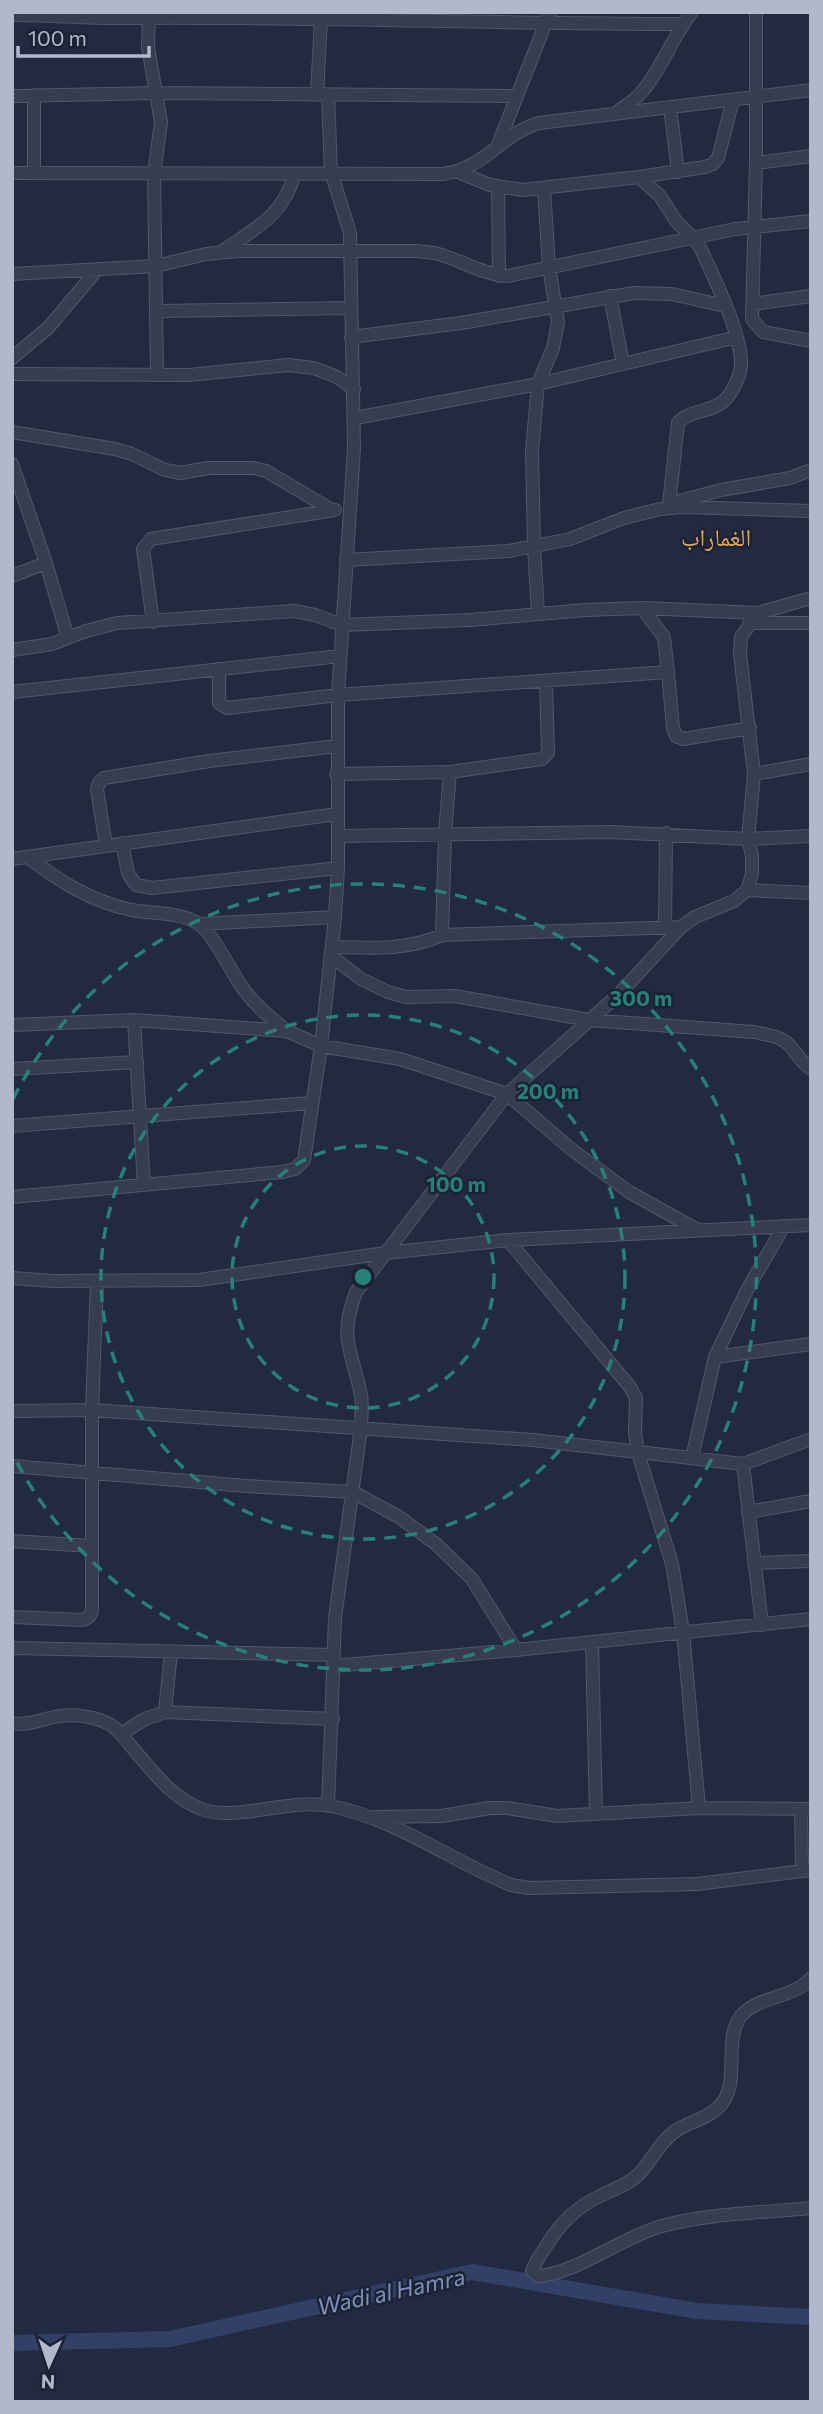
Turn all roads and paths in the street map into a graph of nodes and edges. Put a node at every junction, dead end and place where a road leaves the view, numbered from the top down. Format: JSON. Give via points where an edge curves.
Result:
{"nodes":[{"id":1,"x":692,"y":12,"type":"edge"},
{"id":2,"x":756,"y":12,"type":"edge"},
{"id":3,"x":12,"y":15,"type":"edge"},
{"id":4,"x":149,"y":15,"type":"edge"},
{"id":5,"x":259,"y":15,"type":"edge"},
{"id":6,"x":321,"y":18,"type":"junction"},
{"id":7,"x":510,"y":18,"type":"edge"},
{"id":8,"x":547,"y":18,"type":"edge"},
{"id":9,"x":682,"y":24,"type":"junction"},
{"id":10,"x":811,"y":90,"type":"edge"},
{"id":11,"x":158,"y":93,"type":"junction"},
{"id":12,"x":34,"y":95,"type":"junction"},
{"id":13,"x":323,"y":95,"type":"junction"},
{"id":14,"x":12,"y":96,"type":"edge"},
{"id":15,"x":515,"y":96,"type":"junction"},
{"id":16,"x":756,"y":97,"type":"junction"},
{"id":17,"x":733,"y":100,"type":"junction"},
{"id":18,"x":670,"y":107,"type":"junction"},
{"id":19,"x":614,"y":114,"type":"junction"},
{"id":20,"x":497,"y":147,"type":"junction"},
{"id":21,"x":811,"y":156,"type":"edge"},
{"id":22,"x":757,"y":163,"type":"junction"},
{"id":23,"x":458,"y":172,"type":"junction"},
{"id":24,"x":678,"y":172,"type":"junction"},
{"id":25,"x":12,"y":173,"type":"edge"},
{"id":26,"x":34,"y":173,"type":"junction"},
{"id":27,"x":331,"y":173,"type":"junction"},
{"id":28,"x":155,"y":174,"type":"junction"},
{"id":29,"x":295,"y":174,"type":"junction"},
{"id":30,"x":639,"y":177,"type":"junction"},
{"id":31,"x":498,"y":186,"type":"junction"},
{"id":32,"x":544,"y":188,"type":"junction"},
{"id":33,"x":811,"y":221,"type":"edge"},
{"id":34,"x":756,"y":226,"type":"junction"},
{"id":35,"x":693,"y":238,"type":"junction"},
{"id":36,"x":351,"y":251,"type":"junction"},
{"id":37,"x":220,"y":252,"type":"junction"},
{"id":38,"x":156,"y":266,"type":"junction"},
{"id":39,"x":549,"y":267,"type":"junction"},
{"id":40,"x":97,"y":270,"type":"junction"},
{"id":41,"x":12,"y":274,"type":"edge"},
{"id":42,"x":499,"y":275,"type":"junction"},
{"id":43,"x":610,"y":296,"type":"junction"},
{"id":44,"x":811,"y":296,"type":"edge"},
{"id":45,"x":752,"y":304,"type":"junction"},
{"id":46,"x":556,"y":306,"type":"junction"},
{"id":47,"x":725,"y":306,"type":"junction"},
{"id":48,"x":351,"y":308,"type":"junction"},
{"id":49,"x":156,"y":311,"type":"junction"},
{"id":50,"x":351,"y":337,"type":"junction"},
{"id":51,"x":737,"y":337,"type":"junction"},
{"id":52,"x":811,"y":341,"type":"edge"},
{"id":53,"x":12,"y":358,"type":"edge"},
{"id":54,"x":623,"y":364,"type":"junction"},
{"id":55,"x":12,"y":374,"type":"edge"},
{"id":56,"x":157,"y":375,"type":"junction"},
{"id":57,"x":538,"y":384,"type":"junction"},
{"id":58,"x":354,"y":389,"type":"junction"},
{"id":59,"x":355,"y":418,"type":"junction"},
{"id":60,"x":12,"y":432,"type":"edge"},
{"id":61,"x":13,"y":469,"type":"edge"},
{"id":62,"x":811,"y":470,"type":"edge"},
{"id":63,"x":664,"y":506,"type":"junction"},
{"id":64,"x":349,"y":507,"type":"junction"},
{"id":65,"x":332,"y":510,"type":"junction"},
{"id":66,"x":811,"y":511,"type":"edge"},
{"id":67,"x":534,"y":548,"type":"junction"},
{"id":68,"x":346,"y":560,"type":"junction"},
{"id":69,"x":46,"y":563,"type":"junction"},
{"id":70,"x":12,"y":576,"type":"edge"},
{"id":71,"x":811,"y":598,"type":"edge"},
{"id":72,"x":642,"y":608,"type":"junction"},
{"id":73,"x":538,"y":614,"type":"junction"},
{"id":74,"x":753,"y":618,"type":"junction"},
{"id":75,"x":153,"y":622,"type":"junction"},
{"id":76,"x":811,"y":623,"type":"edge"},
{"id":77,"x":342,"y":625,"type":"junction"},
{"id":78,"x":68,"y":638,"type":"junction"},
{"id":79,"x":12,"y":650,"type":"edge"},
{"id":80,"x":340,"y":656,"type":"junction"},
{"id":81,"x":219,"y":669,"type":"junction"},
{"id":82,"x":668,"y":672,"type":"junction"},
{"id":83,"x":546,"y":681,"type":"junction"},
{"id":84,"x":12,"y":692,"type":"edge"},
{"id":85,"x":338,"y":695,"type":"junction"},
{"id":86,"x":750,"y":728,"type":"junction"},
{"id":87,"x":337,"y":746,"type":"junction"},
{"id":88,"x":811,"y":764,"type":"edge"},
{"id":89,"x":450,"y":772,"type":"junction"},
{"id":90,"x":336,"y":774,"type":"junction"},
{"id":91,"x":754,"y":774,"type":"junction"},
{"id":92,"x":337,"y":814,"type":"junction"},
{"id":93,"x":666,"y":833,"type":"junction"},
{"id":94,"x":445,"y":834,"type":"junction"},
{"id":95,"x":338,"y":836,"type":"junction"},
{"id":96,"x":811,"y":836,"type":"edge"},
{"id":97,"x":748,"y":839,"type":"junction"},
{"id":98,"x":122,"y":843,"type":"junction"},
{"id":99,"x":106,"y":846,"type":"junction"},
{"id":100,"x":28,"y":856,"type":"junction"},
{"id":101,"x":12,"y":859,"type":"edge"},
{"id":102,"x":338,"y":868,"type":"junction"},
{"id":103,"x":747,"y":890,"type":"junction"},
{"id":104,"x":811,"y":893,"type":"edge"},
{"id":105,"x":335,"y":917,"type":"junction"},
{"id":106,"x":199,"y":924,"type":"junction"},
{"id":107,"x":681,"y":927,"type":"junction"},
{"id":108,"x":665,"y":928,"type":"junction"},
{"id":109,"x":442,"y":936,"type":"junction"},
{"id":110,"x":331,"y":951,"type":"junction"},
{"id":111,"x":134,"y":1020,"type":"junction"},
{"id":112,"x":589,"y":1020,"type":"junction"},
{"id":113,"x":12,"y":1025,"type":"edge"},
{"id":114,"x":287,"y":1031,"type":"junction"},
{"id":115,"x":321,"y":1046,"type":"junction"},
{"id":116,"x":137,"y":1062,"type":"junction"},
{"id":117,"x":12,"y":1069,"type":"edge"},
{"id":118,"x":811,"y":1069,"type":"edge"},
{"id":119,"x":507,"y":1094,"type":"junction"},
{"id":120,"x":311,"y":1103,"type":"junction"},
{"id":121,"x":140,"y":1115,"type":"junction"},
{"id":122,"x":12,"y":1126,"type":"edge"},
{"id":123,"x":144,"y":1185,"type":"junction"},
{"id":124,"x":12,"y":1196,"type":"edge"},
{"id":125,"x":811,"y":1225,"type":"edge"},
{"id":126,"x":784,"y":1226,"type":"junction"},
{"id":127,"x":697,"y":1230,"type":"junction"},
{"id":128,"x":508,"y":1240,"type":"junction"},
{"id":129,"x":385,"y":1254,"type":"junction"},
{"id":130,"x":12,"y":1278,"type":"edge"},
{"id":131,"x":97,"y":1281,"type":"junction"},
{"id":132,"x":811,"y":1344,"type":"edge"},
{"id":133,"x":715,"y":1357,"type":"junction"},
{"id":134,"x":92,"y":1410,"type":"junction"},
{"id":135,"x":12,"y":1412,"type":"edge"},
{"id":136,"x":361,"y":1428,"type":"junction"},
{"id":137,"x":811,"y":1439,"type":"edge"},
{"id":138,"x":638,"y":1453,"type":"junction"},
{"id":139,"x":692,"y":1458,"type":"junction"},
{"id":140,"x":743,"y":1464,"type":"junction"},
{"id":141,"x":12,"y":1466,"type":"edge"},
{"id":142,"x":92,"y":1472,"type":"junction"},
{"id":143,"x":353,"y":1492,"type":"junction"},
{"id":144,"x":811,"y":1501,"type":"edge"},
{"id":145,"x":748,"y":1513,"type":"junction"},
{"id":146,"x":12,"y":1541,"type":"edge"},
{"id":147,"x":92,"y":1546,"type":"junction"},
{"id":148,"x":811,"y":1560,"type":"edge"},
{"id":149,"x":755,"y":1563,"type":"junction"},
{"id":150,"x":12,"y":1617,"type":"edge"},
{"id":151,"x":811,"y":1619,"type":"edge"},
{"id":152,"x":762,"y":1625,"type":"junction"},
{"id":153,"x":682,"y":1632,"type":"junction"},
{"id":154,"x":592,"y":1642,"type":"junction"},
{"id":155,"x":12,"y":1648,"type":"edge"},
{"id":156,"x":516,"y":1650,"type":"junction"},
{"id":157,"x":171,"y":1651,"type":"junction"},
{"id":158,"x":333,"y":1661,"type":"junction"},
{"id":159,"x":165,"y":1712,"type":"junction"},
{"id":160,"x":333,"y":1719,"type":"junction"},
{"id":161,"x":12,"y":1723,"type":"edge"},
{"id":162,"x":121,"y":1734,"type":"junction"},
{"id":163,"x":328,"y":1806,"type":"junction"},
{"id":164,"x":699,"y":1808,"type":"junction"},
{"id":165,"x":806,"y":1809,"type":"edge"},
{"id":166,"x":596,"y":1814,"type":"junction"},
{"id":167,"x":370,"y":1817,"type":"junction"},
{"id":168,"x":806,"y":1870,"type":"edge"},
{"id":169,"x":811,"y":1979,"type":"edge"},
{"id":170,"x":811,"y":2208,"type":"edge"}],
"edges":[{"from":1,"to":9,"type":"street"},
{"from":2,"to":16,"type":"street"},
{"from":3,"to":4,"type":"street"},
{"from":4,"to":5,"type":"street"},
{"from":4,"to":11,"type":"street","via":[[148,47]]},
{"from":5,"to":6,"type":"street"},
{"from":6,"to":7,"type":"street"},
{"from":6,"to":13,"type":"street"},
{"from":7,"to":8,"type":"street"},
{"from":8,"to":9,"type":"street"},
{"from":8,"to":15,"type":"street"},
{"from":9,"to":19,"type":"street","via":[[639,95]]},
{"from":10,"to":16,"type":"street"},
{"from":11,"to":12,"type":"street"},
{"from":11,"to":13,"type":"street"},
{"from":11,"to":28,"type":"street","via":[[161,122]]},
{"from":12,"to":14,"type":"street"},
{"from":12,"to":26,"type":"street"},
{"from":13,"to":15,"type":"street"},
{"from":13,"to":27,"type":"street"},
{"from":15,"to":20,"type":"street"},
{"from":16,"to":17,"type":"street"},
{"from":16,"to":22,"type":"street"},
{"from":17,"to":18,"type":"street"},
{"from":17,"to":24,"type":"street","via":[[718,158],[705,167]]},
{"from":18,"to":19,"type":"street"},
{"from":18,"to":24,"type":"street"},
{"from":19,"to":20,"type":"street","via":[[539,123],[521,129]]},
{"from":20,"to":23,"type":"street"},
{"from":21,"to":22,"type":"street"},
{"from":22,"to":34,"type":"street"},
{"from":23,"to":27,"type":"street"},
{"from":23,"to":31,"type":"street"},
{"from":24,"to":30,"type":"street"},
{"from":25,"to":26,"type":"street"},
{"from":26,"to":28,"type":"street"},
{"from":27,"to":29,"type":"street"},
{"from":27,"to":36,"type":"street","via":[[350,233]]},
{"from":28,"to":29,"type":"street"},
{"from":28,"to":38,"type":"street"},
{"from":29,"to":37,"type":"street","via":[[276,211]]},
{"from":30,"to":32,"type":"street"},
{"from":30,"to":35,"type":"street","via":[[660,195],[679,226]]},
{"from":31,"to":32,"type":"street"},
{"from":31,"to":42,"type":"street"},
{"from":32,"to":39,"type":"street"},
{"from":33,"to":34,"type":"street"},
{"from":34,"to":35,"type":"street"},
{"from":34,"to":45,"type":"street"},
{"from":35,"to":39,"type":"street"},
{"from":35,"to":47,"type":"street"},
{"from":36,"to":37,"type":"street"},
{"from":36,"to":42,"type":"street","via":[[435,253]]},
{"from":36,"to":48,"type":"street"},
{"from":37,"to":38,"type":"street"},
{"from":38,"to":40,"type":"street"},
{"from":38,"to":49,"type":"street"},
{"from":39,"to":42,"type":"street"},
{"from":39,"to":46,"type":"street"},
{"from":40,"to":41,"type":"street"},
{"from":40,"to":53,"type":"street","via":[[48,328]]},
{"from":43,"to":46,"type":"street"},
{"from":43,"to":47,"type":"street","via":[[672,294]]},
{"from":43,"to":54,"type":"street"},
{"from":44,"to":45,"type":"street"},
{"from":45,"to":52,"type":"street","via":[[752,319],[763,332]]},
{"from":46,"to":50,"type":"street"},
{"from":46,"to":57,"type":"street","via":[[557,334]]},
{"from":47,"to":51,"type":"street"},
{"from":48,"to":49,"type":"street"},
{"from":48,"to":50,"type":"street"},
{"from":49,"to":56,"type":"street"},
{"from":50,"to":58,"type":"street"},
{"from":51,"to":54,"type":"street"},
{"from":51,"to":63,"type":"street","via":[[740,373],[725,400],[684,416],[678,423]]},
{"from":54,"to":57,"type":"street"},
{"from":55,"to":56,"type":"street"},
{"from":56,"to":58,"type":"street","via":[[288,365],[314,368]]},
{"from":57,"to":59,"type":"street"},
{"from":57,"to":67,"type":"street","via":[[532,451]]},
{"from":58,"to":59,"type":"street"},
{"from":59,"to":64,"type":"street"},
{"from":60,"to":65,"type":"street","via":[[115,449],[181,473],[254,468]]},
{"from":61,"to":69,"type":"street"},
{"from":62,"to":63,"type":"street"},
{"from":63,"to":66,"type":"street"},
{"from":63,"to":67,"type":"street"},
{"from":64,"to":65,"type":"street"},
{"from":64,"to":68,"type":"street"},
{"from":65,"to":75,"type":"street","via":[[151,539],[143,549]]},
{"from":67,"to":68,"type":"street"},
{"from":67,"to":73,"type":"street"},
{"from":68,"to":77,"type":"street"},
{"from":69,"to":70,"type":"street"},
{"from":69,"to":78,"type":"street"},
{"from":71,"to":74,"type":"street"},
{"from":72,"to":73,"type":"street"},
{"from":72,"to":74,"type":"street"},
{"from":72,"to":82,"type":"street","via":[[664,637]]},
{"from":73,"to":77,"type":"street"},
{"from":74,"to":76,"type":"street"},
{"from":74,"to":86,"type":"street","via":[[741,637],[740,654]]},
{"from":75,"to":77,"type":"street","via":[[294,611]]},
{"from":75,"to":78,"type":"street","via":[[117,624]]},
{"from":77,"to":80,"type":"street"},
{"from":78,"to":79,"type":"street"},
{"from":80,"to":81,"type":"street"},
{"from":80,"to":85,"type":"street"},
{"from":81,"to":84,"type":"street"},
{"from":81,"to":85,"type":"street","via":[[219,703],[227,708]]},
{"from":82,"to":83,"type":"street"},
{"from":82,"to":86,"type":"street","via":[[676,736],[683,739]]},
{"from":83,"to":85,"type":"street"},
{"from":83,"to":89,"type":"street","via":[[546,757]]},
{"from":85,"to":87,"type":"street"},
{"from":86,"to":91,"type":"street"},
{"from":87,"to":90,"type":"street"},
{"from":87,"to":99,"type":"street","via":[[104,778],[97,789]]},
{"from":88,"to":91,"type":"street"},
{"from":89,"to":90,"type":"street"},
{"from":89,"to":94,"type":"street"},
{"from":90,"to":92,"type":"street"},
{"from":91,"to":97,"type":"street"},
{"from":92,"to":95,"type":"street"},
{"from":92,"to":98,"type":"street"},
{"from":93,"to":94,"type":"street"},
{"from":93,"to":97,"type":"street"},
{"from":93,"to":108,"type":"street"},
{"from":94,"to":95,"type":"street"},
{"from":94,"to":109,"type":"street"},
{"from":95,"to":102,"type":"street"},
{"from":96,"to":97,"type":"street"},
{"from":97,"to":103,"type":"street","via":[[752,856]]},
{"from":98,"to":99,"type":"street"},
{"from":98,"to":102,"type":"street","via":[[128,873],[136,885],[152,888]]},
{"from":99,"to":100,"type":"street"},
{"from":100,"to":101,"type":"street"},
{"from":100,"to":106,"type":"street","via":[[91,899]]},
{"from":102,"to":105,"type":"street"},
{"from":103,"to":104,"type":"street"},
{"from":103,"to":107,"type":"street"},
{"from":105,"to":106,"type":"street"},
{"from":105,"to":110,"type":"street"},
{"from":106,"to":114,"type":"street","via":[[246,993]]},
{"from":107,"to":108,"type":"street"},
{"from":107,"to":112,"type":"street"},
{"from":108,"to":109,"type":"street"},
{"from":109,"to":110,"type":"street","via":[[397,948]]},
{"from":110,"to":112,"type":"street","via":[[361,979],[406,997],[455,996]]},
{"from":110,"to":115,"type":"street"},
{"from":111,"to":113,"type":"street"},
{"from":111,"to":114,"type":"street"},
{"from":111,"to":116,"type":"street"},
{"from":112,"to":118,"type":"street","via":[[779,1037]]},
{"from":112,"to":119,"type":"street"},
{"from":114,"to":115,"type":"street"},
{"from":115,"to":119,"type":"street","via":[[400,1059]]},
{"from":115,"to":120,"type":"street"},
{"from":116,"to":117,"type":"street"},
{"from":116,"to":121,"type":"street"},
{"from":119,"to":127,"type":"street","via":[[629,1192]]},
{"from":119,"to":129,"type":"street"},
{"from":120,"to":121,"type":"street"},
{"from":120,"to":123,"type":"street","via":[[304,1160],[295,1169]]},
{"from":121,"to":122,"type":"street"},
{"from":121,"to":123,"type":"street"},
{"from":123,"to":124,"type":"street"},
{"from":125,"to":126,"type":"street"},
{"from":126,"to":127,"type":"street"},
{"from":126,"to":133,"type":"street"},
{"from":127,"to":128,"type":"street"},
{"from":128,"to":129,"type":"street"},
{"from":128,"to":138,"type":"street","via":[[630,1387],[636,1398]]},
{"from":129,"to":131,"type":"street","via":[[199,1280]]},
{"from":129,"to":136,"type":"street","via":[[356,1292],[346,1330],[362,1399]]},
{"from":130,"to":131,"type":"street"},
{"from":131,"to":134,"type":"street"},
{"from":132,"to":133,"type":"street"},
{"from":133,"to":139,"type":"street"},
{"from":134,"to":135,"type":"street"},
{"from":134,"to":136,"type":"street"},
{"from":134,"to":142,"type":"street"},
{"from":136,"to":138,"type":"street","via":[[533,1440]]},
{"from":136,"to":143,"type":"street"},
{"from":137,"to":140,"type":"street"},
{"from":138,"to":139,"type":"street"},
{"from":138,"to":153,"type":"street","via":[[672,1564]]},
{"from":139,"to":140,"type":"street"},
{"from":140,"to":145,"type":"street"},
{"from":141,"to":142,"type":"street"},
{"from":142,"to":143,"type":"street"},
{"from":142,"to":147,"type":"street"},
{"from":143,"to":156,"type":"street","via":[[399,1517],[463,1570]]},
{"from":143,"to":158,"type":"street"},
{"from":144,"to":145,"type":"street"},
{"from":145,"to":149,"type":"street"},
{"from":146,"to":147,"type":"street"},
{"from":147,"to":150,"type":"street","via":[[89,1617]]},
{"from":148,"to":149,"type":"street"},
{"from":149,"to":152,"type":"street"},
{"from":151,"to":152,"type":"street"},
{"from":152,"to":153,"type":"street"},
{"from":153,"to":154,"type":"street"},
{"from":153,"to":164,"type":"street"},
{"from":154,"to":156,"type":"street"},
{"from":154,"to":166,"type":"street"},
{"from":155,"to":157,"type":"street"},
{"from":156,"to":158,"type":"street"},
{"from":157,"to":158,"type":"street"},
{"from":157,"to":159,"type":"street"},
{"from":158,"to":160,"type":"street"},
{"from":159,"to":160,"type":"street"},
{"from":159,"to":162,"type":"street"},
{"from":160,"to":163,"type":"street"},
{"from":161,"to":162,"type":"street","via":[[83,1717]]},
{"from":162,"to":163,"type":"street","via":[[172,1791],[206,1811],[306,1803]]},
{"from":163,"to":167,"type":"street"},
{"from":164,"to":165,"type":"street"},
{"from":164,"to":166,"type":"street"},
{"from":165,"to":168,"type":"street"},
{"from":166,"to":167,"type":"street","via":[[557,1816],[490,1808],[442,1816]]},
{"from":167,"to":168,"type":"street","via":[[493,1878],[529,1888],[697,1884]]},
{"from":169,"to":170,"type":"street","via":[[749,2008],[733,2041],[724,2101],[707,2116],[669,2136],[629,2182],[570,2214],[532,2271],[539,2276],[556,2273],[636,2235],[687,2220]]}]}
